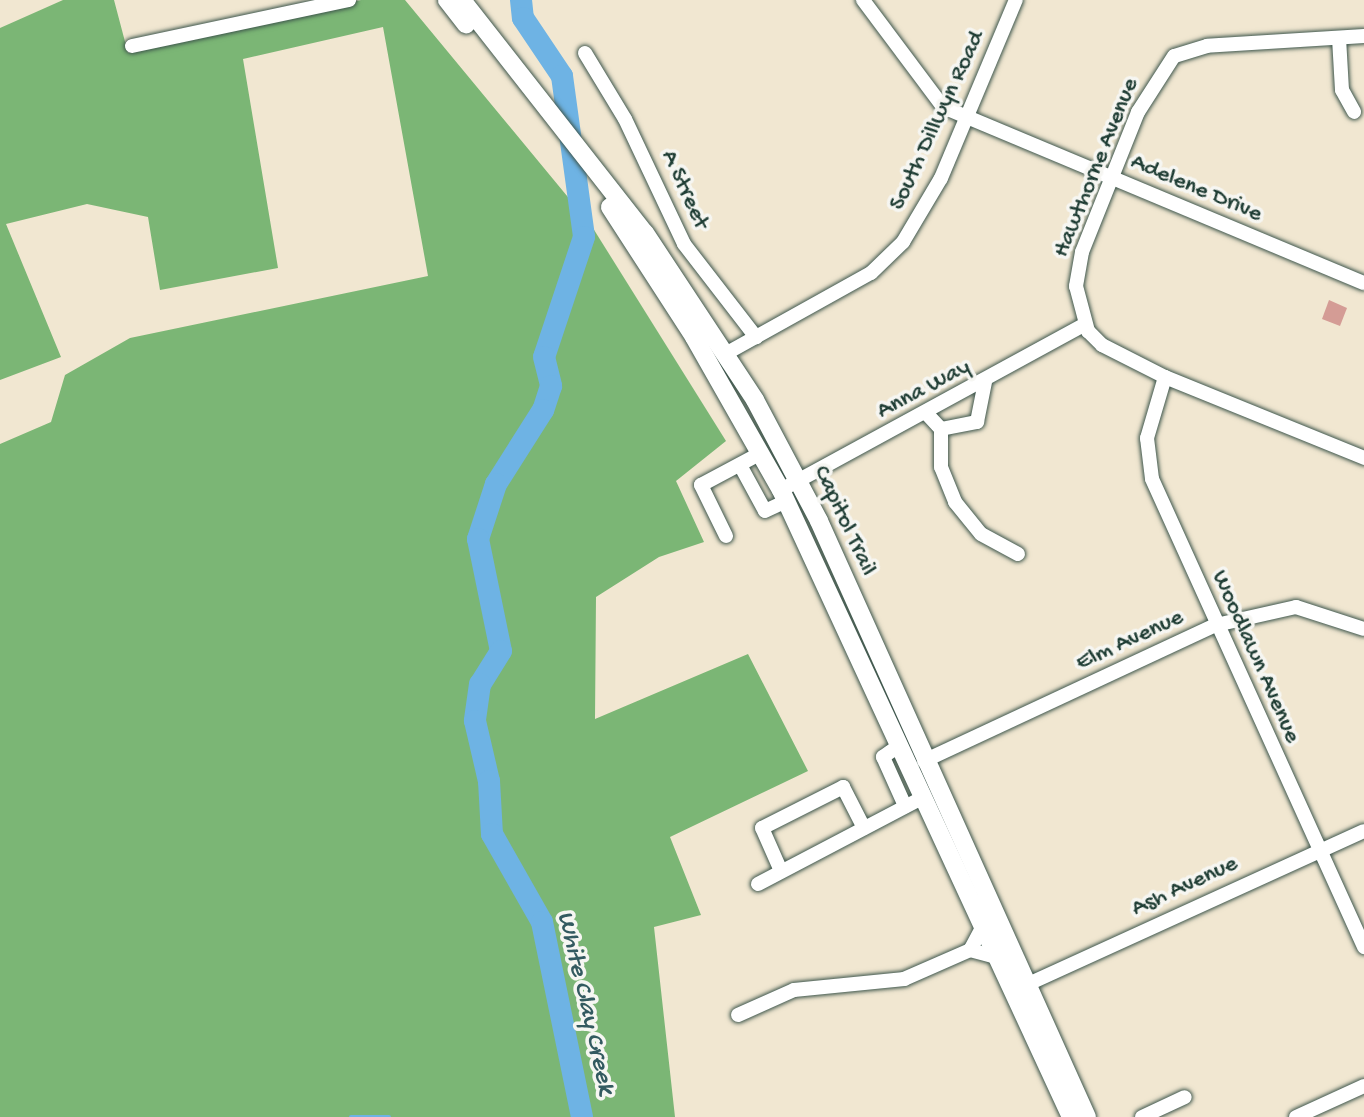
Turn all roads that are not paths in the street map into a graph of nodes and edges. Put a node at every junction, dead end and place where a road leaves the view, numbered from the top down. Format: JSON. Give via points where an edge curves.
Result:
{"nodes":[{"id":1,"x":349,"y":0,"type":"edge"},
{"id":2,"x":863,"y":0,"type":"edge"},
{"id":3,"x":1016,"y":0,"type":"edge"},
{"id":4,"x":456,"y":2,"type":"edge"},
{"id":5,"x":1364,"y":36,"type":"edge"},
{"id":6,"x":1339,"y":38,"type":"junction"},
{"id":7,"x":132,"y":46,"type":"dead end"},
{"id":8,"x":585,"y":53,"type":"dead end"},
{"id":9,"x":1354,"y":112,"type":"dead end"},
{"id":10,"x":966,"y":118,"type":"junction"},
{"id":11,"x":1114,"y":179,"type":"junction"},
{"id":12,"x":640,"y":238,"type":"junction"},
{"id":13,"x":1364,"y":283,"type":"edge"},
{"id":14,"x":1085,"y":324,"type":"junction"},
{"id":15,"x":756,"y":337,"type":"junction"},
{"id":16,"x":727,"y":353,"type":"junction"},
{"id":17,"x":1165,"y":377,"type":"junction"},
{"id":18,"x":985,"y":382,"type":"junction"},
{"id":19,"x":927,"y":414,"type":"junction"},
{"id":20,"x":941,"y":429,"type":"junction"},
{"id":21,"x":761,"y":453,"type":"junction"},
{"id":22,"x":1364,"y":458,"type":"edge"},
{"id":23,"x":740,"y":465,"type":"junction"},
{"id":24,"x":799,"y":481,"type":"junction"},
{"id":25,"x":783,"y":496,"type":"junction"},
{"id":26,"x":726,"y":536,"type":"dead end"},
{"id":27,"x":1018,"y":554,"type":"dead end"},
{"id":28,"x":1216,"y":625,"type":"junction"},
{"id":29,"x":1364,"y":629,"type":"edge"},
{"id":30,"x":900,"y":745,"type":"junction"},
{"id":31,"x":924,"y":761,"type":"junction"},
{"id":32,"x":924,"y":797,"type":"junction"},
{"id":33,"x":905,"y":806,"type":"junction"},
{"id":34,"x":864,"y":828,"type":"junction"},
{"id":35,"x":1364,"y":831,"type":"edge"},
{"id":36,"x":1319,"y":849,"type":"junction"},
{"id":37,"x":781,"y":871,"type":"junction"},
{"id":38,"x":758,"y":884,"type":"dead end"},
{"id":39,"x":983,"y":926,"type":"junction"},
{"id":40,"x":1364,"y":947,"type":"edge"},
{"id":41,"x":970,"y":950,"type":"junction"},
{"id":42,"x":997,"y":957,"type":"junction"},
{"id":43,"x":1026,"y":985,"type":"junction"},
{"id":44,"x":738,"y":1015,"type":"dead end"},
{"id":45,"x":1364,"y":1086,"type":"edge"},
{"id":46,"x":1185,"y":1097,"type":"dead end"},
{"id":47,"x":1071,"y":1117,"type":"edge"},
{"id":48,"x":1087,"y":1117,"type":"edge"},
{"id":49,"x":1142,"y":1117,"type":"edge"},
{"id":50,"x":1296,"y":1117,"type":"edge"}],
"edges":[{"from":1,"to":7,"type":"street"},
{"from":2,"to":10,"type":"street","name":"Adelene Drive","via":[[943,107]]},
{"from":3,"to":10,"type":"street","name":"South Dillwyn Road"},
{"from":4,"to":12,"type":"main road","name":"Capitol Trail"},
{"from":5,"to":6,"type":"street","name":"Hawthorne Avenue"},
{"from":6,"to":9,"type":"street","via":[[1342,90]]},
{"from":6,"to":11,"type":"street","name":"Hawthorne Avenue","via":[[1207,46],[1174,56],[1138,112]]},
{"from":8,"to":15,"type":"street","name":"A Street","via":[[625,119],[684,244]]},
{"from":10,"to":11,"type":"street","name":"Adelene Drive"},
{"from":10,"to":15,"type":"street","name":"South Dillwyn Road","via":[[928,204],[888,259],[852,285]]},
{"from":11,"to":13,"type":"street","name":"Adelene Drive"},
{"from":11,"to":14,"type":"street","name":"Hawthorne Avenue","via":[[1082,252],[1076,286]]},
{"from":12,"to":16,"type":"main road","name":"Capitol Trail"},
{"from":12,"to":21,"type":"main road","name":"Capitol Trail"},
{"from":14,"to":17,"type":"street","via":[[1102,345]]},
{"from":14,"to":18,"type":"street","name":"Anna Way"},
{"from":15,"to":16,"type":"street","name":"South Dillwyn Road"},
{"from":16,"to":24,"type":"main road","name":"Capitol Trail"},
{"from":17,"to":22,"type":"street"},
{"from":17,"to":28,"type":"street","name":"Woodlawn Avenue","via":[[1147,438],[1152,479]]},
{"from":18,"to":19,"type":"street","name":"Anna Way"},
{"from":18,"to":20,"type":"street","via":[[977,422]]},
{"from":19,"to":20,"type":"street"},
{"from":19,"to":24,"type":"street","name":"Anna Way"},
{"from":20,"to":27,"type":"street","via":[[941,467],[955,502],[981,534]]},
{"from":21,"to":23,"type":"street"},
{"from":21,"to":25,"type":"main road","name":"Capitol Trail"},
{"from":23,"to":25,"type":"street","via":[[765,511]]},
{"from":23,"to":26,"type":"street","via":[[701,485]]},
{"from":24,"to":25,"type":"street","name":"Anna Way"},
{"from":24,"to":31,"type":"main road","name":"Capitol Trail"},
{"from":25,"to":30,"type":"main road","name":"Capitol Trail"},
{"from":28,"to":29,"type":"street","name":"Elm Avenue","via":[[1296,607]]},
{"from":28,"to":31,"type":"street","name":"Elm Avenue"},
{"from":28,"to":36,"type":"street","name":"Woodlawn Avenue"},
{"from":30,"to":32,"type":"main road","name":"Capitol Trail"},
{"from":30,"to":33,"type":"street","via":[[883,757]]},
{"from":31,"to":43,"type":"main road","name":"Capitol Trail"},
{"from":32,"to":33,"type":"street"},
{"from":32,"to":39,"type":"main road","name":"Capitol Trail"},
{"from":33,"to":34,"type":"street"},
{"from":34,"to":37,"type":"street"},
{"from":34,"to":37,"type":"street","via":[[843,787],[762,828]]},
{"from":35,"to":36,"type":"street","name":"Ash Avenue"},
{"from":36,"to":40,"type":"street","name":"Woodlawn Avenue"},
{"from":36,"to":43,"type":"street","name":"Ash Avenue"},
{"from":37,"to":38,"type":"street"},
{"from":39,"to":41,"type":"street"},
{"from":39,"to":42,"type":"main road","name":"Capitol Trail"},
{"from":41,"to":42,"type":"street"},
{"from":41,"to":44,"type":"street","via":[[904,979],[794,990]]},
{"from":42,"to":47,"type":"main road","name":"Capitol Trail"},
{"from":43,"to":48,"type":"main road","name":"Capitol Trail"},
{"from":45,"to":50,"type":"street"},
{"from":46,"to":49,"type":"street"}]}
